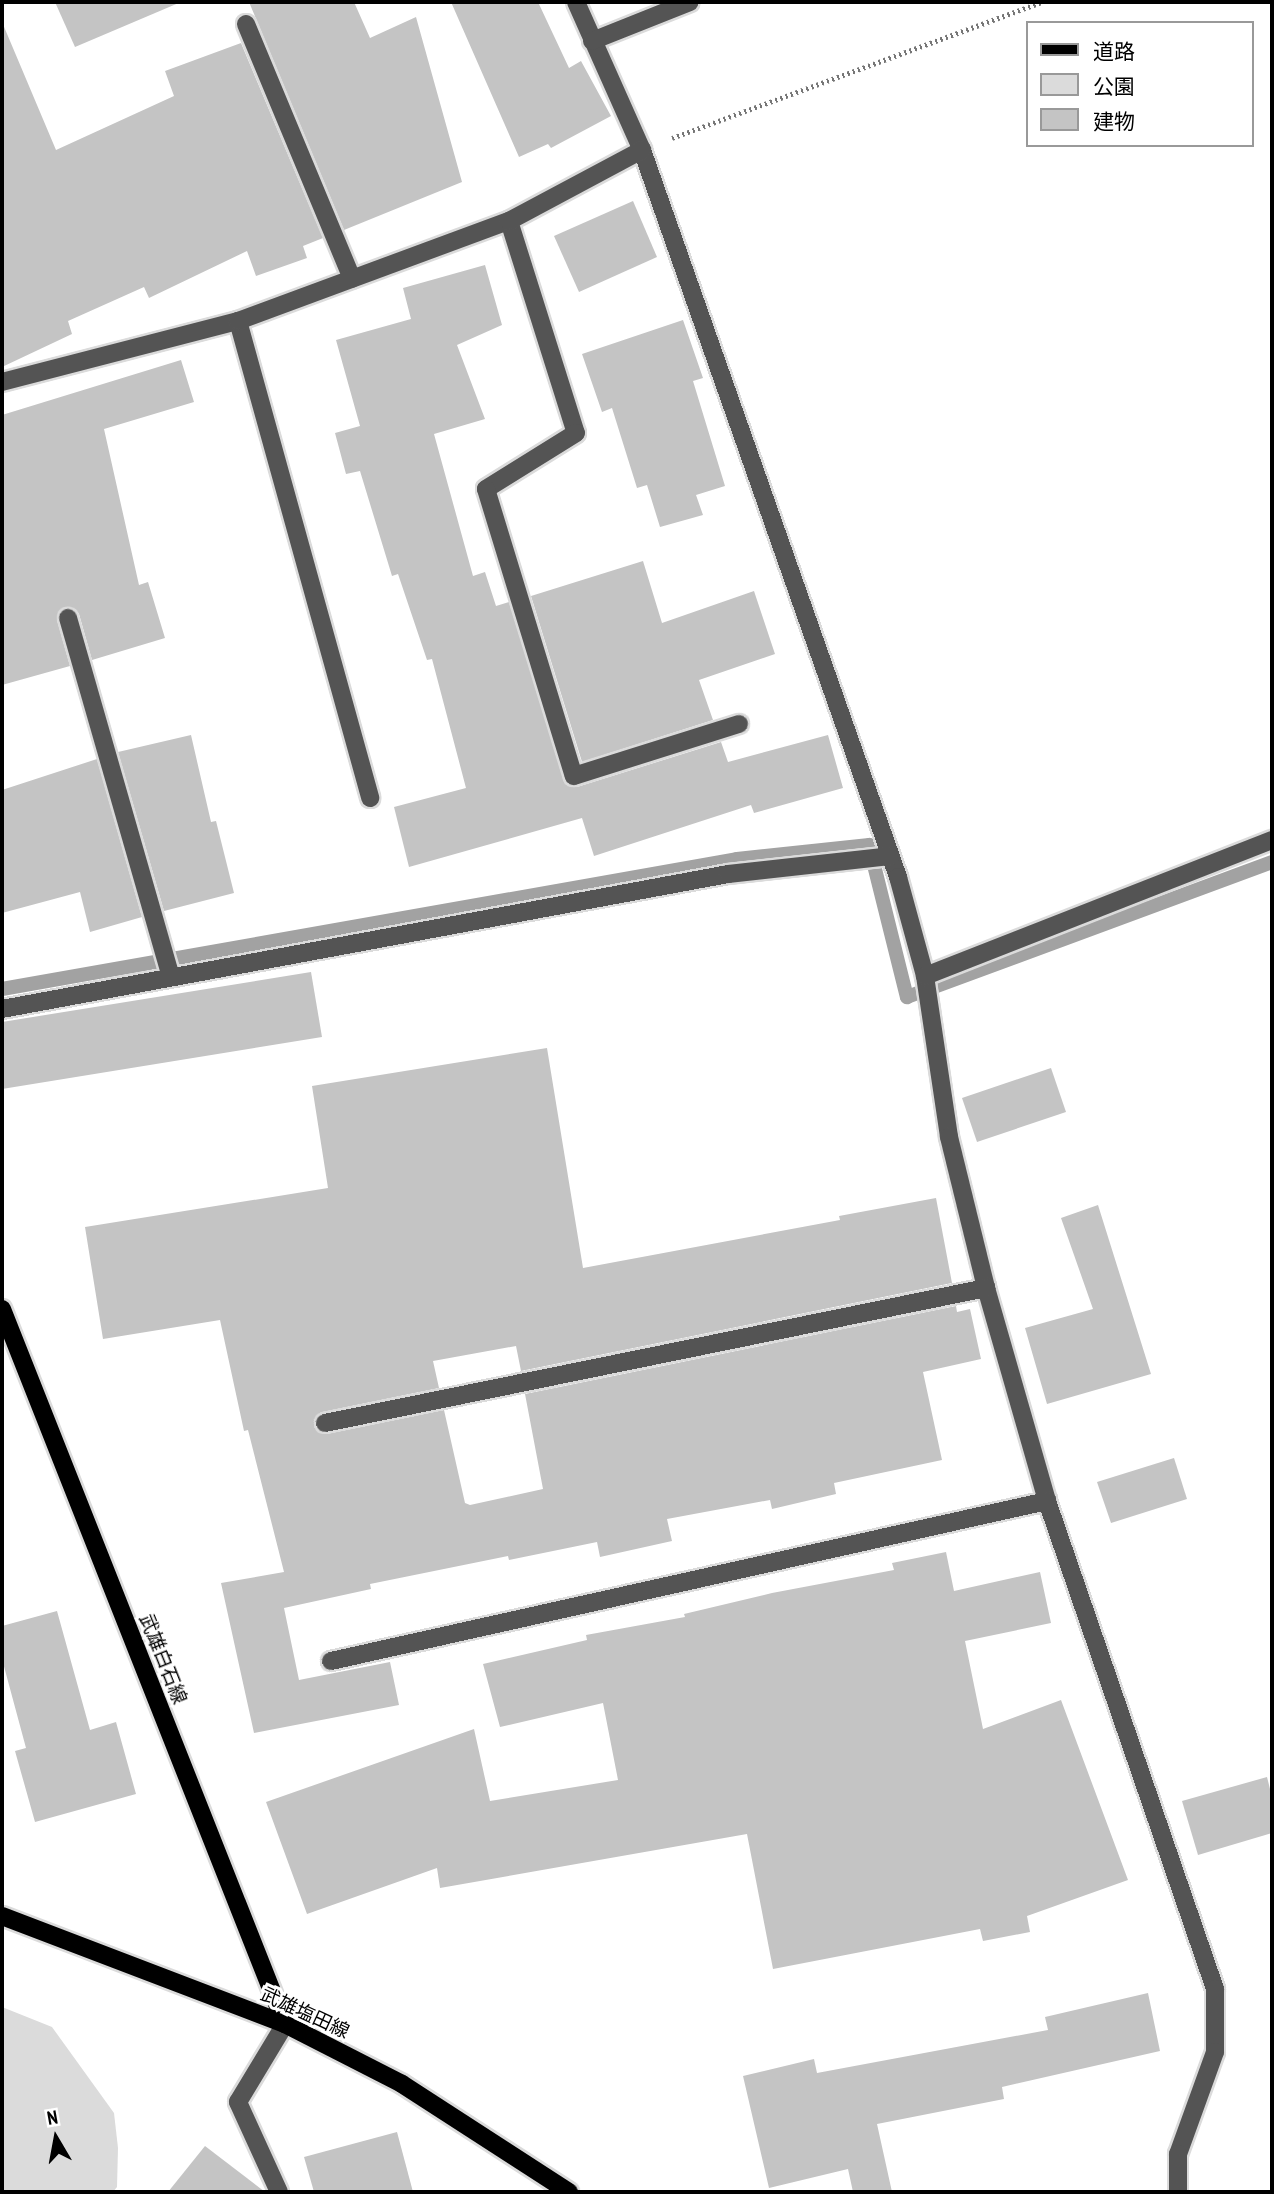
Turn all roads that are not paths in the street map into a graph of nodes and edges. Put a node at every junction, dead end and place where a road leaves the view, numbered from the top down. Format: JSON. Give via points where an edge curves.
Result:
{"nodes":[{"id":1,"x":576,"y":2,"type":"edge"},
{"id":2,"x":690,"y":2,"type":"edge"},
{"id":3,"x":246,"y":24,"type":"dead end"},
{"id":4,"x":592,"y":41,"type":"junction"},
{"id":5,"x":642,"y":150,"type":"junction"},
{"id":6,"x":509,"y":221,"type":"junction"},
{"id":7,"x":352,"y":278,"type":"junction"},
{"id":8,"x":238,"y":321,"type":"junction"},
{"id":9,"x":2,"y":382,"type":"edge"},
{"id":10,"x":68,"y":618,"type":"dead end"},
{"id":11,"x":739,"y":724,"type":"dead end"},
{"id":12,"x":370,"y":798,"type":"dead end"},
{"id":13,"x":1272,"y":840,"type":"edge"},
{"id":14,"x":890,"y":856,"type":"junction"},
{"id":15,"x":925,"y":976,"type":"junction"},
{"id":16,"x":171,"y":977,"type":"junction"},
{"id":17,"x":2,"y":1009,"type":"edge"},
{"id":18,"x":986,"y":1288,"type":"junction"},
{"id":19,"x":2,"y":1309,"type":"edge"},
{"id":20,"x":325,"y":1423,"type":"dead end"},
{"id":21,"x":1048,"y":1501,"type":"junction"},
{"id":22,"x":331,"y":1661,"type":"dead end"},
{"id":23,"x":2,"y":1916,"type":"edge"},
{"id":24,"x":285,"y":2024,"type":"junction"},
{"id":25,"x":279,"y":2192,"type":"edge"},
{"id":26,"x":569,"y":2192,"type":"edge"},
{"id":27,"x":1178,"y":2192,"type":"edge"}],
"edges":[{"from":1,"to":4,"type":"street"},
{"from":2,"to":4,"type":"street"},
{"from":3,"to":7,"type":"street"},
{"from":4,"to":5,"type":"street"},
{"from":5,"to":6,"type":"street"},
{"from":5,"to":14,"type":"street"},
{"from":6,"to":7,"type":"street"},
{"from":6,"to":11,"type":"street","via":[[576,433],[486,489],[574,776]]},
{"from":7,"to":8,"type":"street"},
{"from":8,"to":9,"type":"street"},
{"from":8,"to":12,"type":"street"},
{"from":10,"to":16,"type":"street"},
{"from":13,"to":15,"type":"street"},
{"from":14,"to":15,"type":"street"},
{"from":14,"to":16,"type":"street","via":[[728,874]]},
{"from":15,"to":18,"type":"street","via":[[949,1137]]},
{"from":16,"to":17,"type":"street"},
{"from":18,"to":20,"type":"street"},
{"from":18,"to":21,"type":"street"},
{"from":19,"to":24,"type":"main road","name":"武雄白石線"},
{"from":21,"to":22,"type":"street"},
{"from":21,"to":27,"type":"street","via":[[1215,1989],[1214,2052],[1178,2154]]},
{"from":23,"to":24,"type":"main road","name":"武雄塩田線"},
{"from":24,"to":25,"type":"street","via":[[238,2102]]},
{"from":24,"to":26,"type":"main road","name":"武雄塩田線","via":[[402,2084]]}]}
